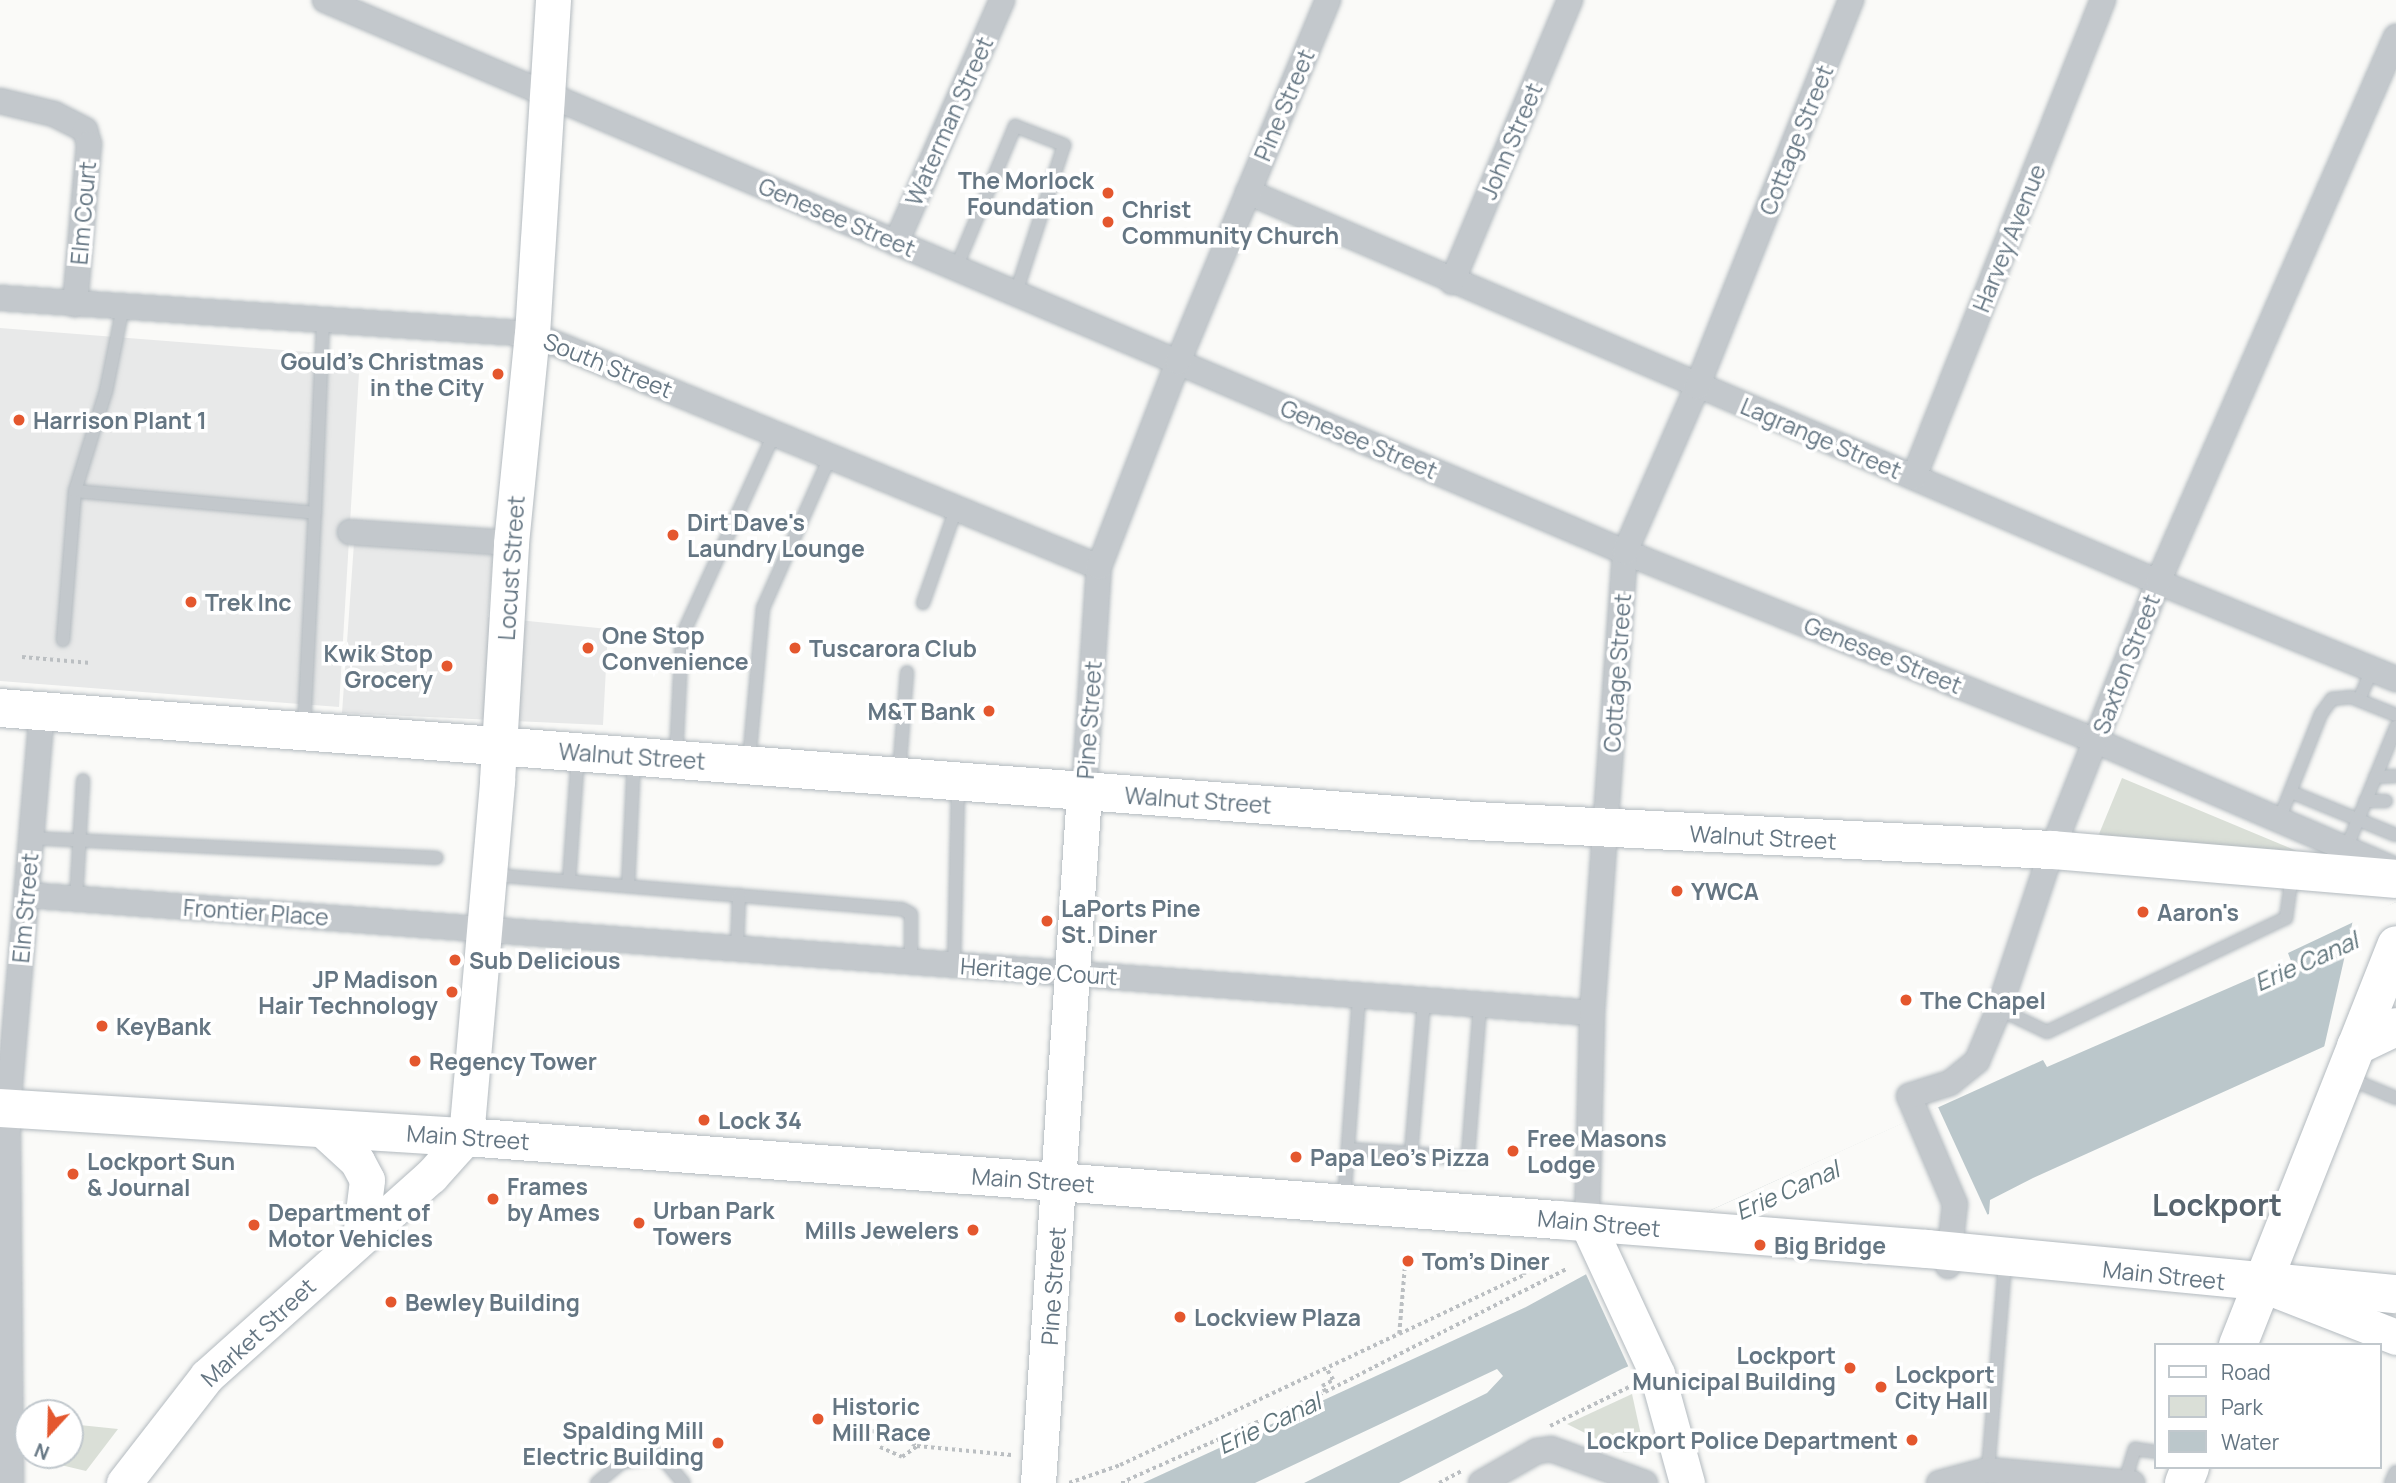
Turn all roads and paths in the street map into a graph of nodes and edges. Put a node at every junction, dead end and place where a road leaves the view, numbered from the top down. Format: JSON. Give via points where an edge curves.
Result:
{"nodes":[{"id":1,"x":325,"y":0,"type":"edge"},
{"id":2,"x":553,"y":0,"type":"edge"},
{"id":3,"x":1002,"y":0,"type":"edge"},
{"id":4,"x":1328,"y":0,"type":"edge"},
{"id":5,"x":1570,"y":0,"type":"edge"},
{"id":6,"x":1851,"y":0,"type":"edge"},
{"id":7,"x":2103,"y":0,"type":"edge"},
{"id":8,"x":2396,"y":37,"type":"edge"},
{"id":9,"x":546,"y":94,"type":"junction"},
{"id":10,"x":0,"y":101,"type":"edge"},
{"id":11,"x":1248,"y":192,"type":"junction"},
{"id":12,"x":897,"y":243,"type":"junction"},
{"id":13,"x":956,"y":268,"type":"junction"},
{"id":14,"x":1452,"y":282,"type":"junction"},
{"id":15,"x":1016,"y":293,"type":"junction"},
{"id":16,"x":0,"y":298,"type":"edge"},
{"id":17,"x":75,"y":304,"type":"junction"},
{"id":18,"x":123,"y":307,"type":"junction"},
{"id":19,"x":323,"y":320,"type":"junction"},
{"id":20,"x":532,"y":334,"type":"junction"},
{"id":21,"x":1178,"y":362,"type":"junction"},
{"id":22,"x":1697,"y":387,"type":"junction"},
{"id":23,"x":774,"y":434,"type":"junction"},
{"id":24,"x":830,"y":457,"type":"junction"},
{"id":25,"x":1914,"y":477,"type":"junction"},
{"id":26,"x":75,"y":491,"type":"junction"},
{"id":27,"x":956,"y":509,"type":"junction"},
{"id":28,"x":315,"y":513,"type":"junction"},
{"id":29,"x":350,"y":532,"type":"dead end"},
{"id":30,"x":511,"y":543,"type":"junction"},
{"id":31,"x":1625,"y":552,"type":"junction"},
{"id":32,"x":1098,"y":567,"type":"junction"},
{"id":33,"x":2158,"y":582,"type":"junction"},
{"id":34,"x":923,"y":603,"type":"dead end"},
{"id":35,"x":63,"y":640,"type":"dead end"},
{"id":36,"x":22,"y":657,"type":"dead end"},
{"id":37,"x":92,"y":663,"type":"dead end"},
{"id":38,"x":2372,"y":669,"type":"junction"},
{"id":39,"x":907,"y":671,"type":"dead end"},
{"id":40,"x":2396,"y":679,"type":"edge"},
{"id":41,"x":2359,"y":700,"type":"junction"},
{"id":42,"x":0,"y":708,"type":"edge"},
{"id":43,"x":42,"y":711,"type":"junction"},
{"id":44,"x":2396,"y":715,"type":"edge"},
{"id":45,"x":2396,"y":727,"type":"edge"},
{"id":46,"x":303,"y":731,"type":"junction"},
{"id":47,"x":2096,"y":741,"type":"junction"},
{"id":48,"x":500,"y":745,"type":"junction"},
{"id":49,"x":578,"y":752,"type":"junction"},
{"id":50,"x":634,"y":756,"type":"junction"},
{"id":51,"x":676,"y":760,"type":"junction"},
{"id":52,"x":748,"y":765,"type":"junction"},
{"id":53,"x":2375,"y":776,"type":"junction"},
{"id":54,"x":2396,"y":776,"type":"edge"},
{"id":55,"x":899,"y":778,"type":"junction"},
{"id":56,"x":83,"y":780,"type":"dead end"},
{"id":57,"x":958,"y":782,"type":"junction"},
{"id":58,"x":1084,"y":792,"type":"junction"},
{"id":59,"x":2291,"y":792,"type":"junction"},
{"id":60,"x":2365,"y":801,"type":"junction"},
{"id":61,"x":2386,"y":801,"type":"dead end"},
{"id":62,"x":2279,"y":820,"type":"junction"},
{"id":63,"x":2358,"y":820,"type":"junction"},
{"id":64,"x":1606,"y":830,"type":"junction"},
{"id":65,"x":2396,"y":835,"type":"edge"},
{"id":66,"x":31,"y":838,"type":"junction"},
{"id":67,"x":80,"y":841,"type":"junction"},
{"id":68,"x":2346,"y":849,"type":"junction"},
{"id":69,"x":2052,"y":850,"type":"junction"},
{"id":70,"x":437,"y":858,"type":"dead end"},
{"id":71,"x":2293,"y":870,"type":"junction"},
{"id":72,"x":2396,"y":870,"type":"edge"},
{"id":73,"x":490,"y":874,"type":"junction"},
{"id":74,"x":2396,"y":879,"type":"edge"},
{"id":75,"x":569,"y":881,"type":"junction"},
{"id":76,"x":628,"y":886,"type":"junction"},
{"id":77,"x":27,"y":895,"type":"junction"},
{"id":78,"x":739,"y":895,"type":"junction"},
{"id":79,"x":76,"y":899,"type":"junction"},
{"id":80,"x":486,"y":929,"type":"junction"},
{"id":81,"x":2396,"y":946,"type":"edge"},
{"id":82,"x":737,"y":948,"type":"junction"},
{"id":83,"x":911,"y":961,"type":"junction"},
{"id":84,"x":954,"y":965,"type":"junction"},
{"id":85,"x":1073,"y":974,"type":"junction"},
{"id":86,"x":1359,"y":996,"type":"junction"},
{"id":87,"x":1424,"y":1001,"type":"junction"},
{"id":88,"x":1480,"y":1005,"type":"junction"},
{"id":89,"x":1999,"y":1009,"type":"junction"},
{"id":90,"x":1592,"y":1013,"type":"junction"},
{"id":91,"x":2396,"y":1027,"type":"edge"},
{"id":92,"x":2348,"y":1065,"type":"junction"},
{"id":93,"x":2396,"y":1098,"type":"edge"},
{"id":94,"x":4,"y":1117,"type":"edge"},
{"id":95,"x":332,"y":1138,"type":"junction"},
{"id":96,"x":458,"y":1146,"type":"junction"},
{"id":97,"x":1348,"y":1149,"type":"junction"},
{"id":98,"x":1411,"y":1153,"type":"junction"},
{"id":99,"x":1060,"y":1195,"type":"junction"},
{"id":100,"x":1344,"y":1204,"type":"junction"},
{"id":101,"x":360,"y":1237,"type":"junction"},
{"id":102,"x":1618,"y":1240,"type":"junction"},
{"id":103,"x":1406,"y":1251,"type":"dead end"},
{"id":104,"x":1935,"y":1254,"type":"junction"},
{"id":105,"x":1524,"y":1259,"type":"dead end"},
{"id":106,"x":2005,"y":1262,"type":"junction"},
{"id":107,"x":1566,"y":1269,"type":"dead end"},
{"id":108,"x":2262,"y":1284,"type":"junction"},
{"id":109,"x":2396,"y":1294,"type":"edge"},
{"id":110,"x":4,"y":1324,"type":"edge"},
{"id":111,"x":1399,"y":1334,"type":"junction"},
{"id":112,"x":2384,"y":1338,"type":"edge"},
{"id":113,"x":2239,"y":1343,"type":"edge"},
{"id":114,"x":1326,"y":1369,"type":"junction"},
{"id":115,"x":1325,"y":1392,"type":"junction"},
{"id":116,"x":872,"y":1431,"type":"dead end"},
{"id":117,"x":917,"y":1446,"type":"junction"},
{"id":118,"x":880,"y":1447,"type":"dead end"},
{"id":119,"x":2154,"y":1452,"type":"edge"},
{"id":120,"x":1014,"y":1456,"type":"dead end"},
{"id":121,"x":1988,"y":1470,"type":"junction"},
{"id":122,"x":2396,"y":1472,"type":"edge"},
{"id":123,"x":1128,"y":1482,"type":"edge"},
{"id":124,"x":2128,"y":1482,"type":"edge"},
{"id":125,"x":10,"y":1483,"type":"edge"},
{"id":126,"x":124,"y":1483,"type":"edge"},
{"id":127,"x":597,"y":1483,"type":"edge"},
{"id":128,"x":684,"y":1483,"type":"edge"},
{"id":129,"x":1038,"y":1483,"type":"edge"},
{"id":130,"x":1069,"y":1483,"type":"edge"},
{"id":131,"x":1121,"y":1483,"type":"edge"},
{"id":132,"x":1481,"y":1483,"type":"edge"},
{"id":133,"x":1645,"y":1483,"type":"edge"},
{"id":134,"x":1687,"y":1483,"type":"edge"},
{"id":135,"x":1939,"y":1483,"type":"edge"},
{"id":136,"x":2391,"y":1483,"type":"edge"}],
"edges":[{"from":1,"to":9,"type":"street","name":"Genesee Street"},
{"from":2,"to":9,"type":"street","name":"Locust Street"},
{"from":3,"to":12,"type":"street","name":"Waterman Street"},
{"from":4,"to":11,"type":"street","name":"Pine Street"},
{"from":5,"to":14,"type":"street","name":"John Street"},
{"from":6,"to":22,"type":"street","name":"Cottage Street"},
{"from":7,"to":25,"type":"street","name":"Harvey Avenue"},
{"from":8,"to":33,"type":"street","name":"Saxton Street"},
{"from":9,"to":12,"type":"street","name":"Genesee Street"},
{"from":9,"to":20,"type":"street","name":"Locust Street"},
{"from":10,"to":17,"type":"street","name":"Elm Court","via":[[54,114],[85,130],[89,144]]},
{"from":11,"to":14,"type":"street","name":"Lagrange Street"},
{"from":11,"to":21,"type":"street","name":"Pine Street"},
{"from":12,"to":13,"type":"street","name":"Genesee Street"},
{"from":13,"to":15,"type":"street","name":"Genesee Street"},
{"from":13,"to":15,"type":"lane","via":[[1015,126],[1064,145]]},
{"from":14,"to":22,"type":"street","name":"Lagrange Street"},
{"from":15,"to":21,"type":"street","name":"Genesee Street"},
{"from":16,"to":17,"type":"street","name":"South Street"},
{"from":17,"to":18,"type":"street","name":"South Street"},
{"from":18,"to":19,"type":"street","name":"South Street"},
{"from":18,"to":26,"type":"lane","via":[[106,391]]},
{"from":19,"to":20,"type":"street","name":"South Street"},
{"from":19,"to":28,"type":"lane"},
{"from":20,"to":23,"type":"street","name":"South Street"},
{"from":20,"to":30,"type":"street","name":"Locust Street"},
{"from":21,"to":31,"type":"street","name":"Genesee Street"},
{"from":21,"to":32,"type":"street","name":"Pine Street"},
{"from":22,"to":25,"type":"street","name":"Lagrange Street"},
{"from":22,"to":31,"type":"street","name":"Cottage Street"},
{"from":23,"to":24,"type":"street","name":"South Street"},
{"from":23,"to":51,"type":"lane","via":[[681,636]]},
{"from":24,"to":27,"type":"street","name":"South Street"},
{"from":24,"to":52,"type":"lane","via":[[763,608]]},
{"from":25,"to":33,"type":"street","name":"Lagrange Street"},
{"from":26,"to":28,"type":"lane"},
{"from":26,"to":35,"type":"lane"},
{"from":27,"to":32,"type":"street","name":"South Street"},
{"from":27,"to":34,"type":"lane"},
{"from":28,"to":46,"type":"lane"},
{"from":29,"to":30,"type":"street"},
{"from":30,"to":48,"type":"street","name":"Locust Street"},
{"from":31,"to":47,"type":"street","name":"Genesee Street"},
{"from":31,"to":64,"type":"street","name":"Cottage Street"},
{"from":32,"to":58,"type":"street","name":"Pine Street"},
{"from":33,"to":38,"type":"street","name":"Lagrange Street"},
{"from":33,"to":47,"type":"street","name":"Saxton Street"},
{"from":36,"to":37,"type":"path"},
{"from":38,"to":40,"type":"street","name":"Lagrange Street"},
{"from":38,"to":41,"type":"lane"},
{"from":39,"to":55,"type":"lane"},
{"from":41,"to":44,"type":"lane"},
{"from":41,"to":59,"type":"lane","via":[[2332,699],[2326,706]]},
{"from":42,"to":43,"type":"main road","name":"Walnut Street"},
{"from":43,"to":46,"type":"main road","name":"Walnut Street"},
{"from":43,"to":66,"type":"street","name":"Elm Street"},
{"from":45,"to":53,"type":"lane"},
{"from":46,"to":48,"type":"main road","name":"Walnut Street"},
{"from":47,"to":62,"type":"street","name":"Genesee Street"},
{"from":47,"to":69,"type":"street","name":"Saxton Street"},
{"from":48,"to":49,"type":"main road","name":"Walnut Street"},
{"from":48,"to":73,"type":"street","name":"Locust Street"},
{"from":49,"to":50,"type":"main road","name":"Walnut Street"},
{"from":49,"to":75,"type":"lane"},
{"from":50,"to":51,"type":"main road","name":"Walnut Street"},
{"from":50,"to":76,"type":"lane"},
{"from":51,"to":52,"type":"main road","name":"Walnut Street"},
{"from":52,"to":55,"type":"main road","name":"Walnut Street"},
{"from":53,"to":54,"type":"lane"},
{"from":53,"to":60,"type":"lane"},
{"from":55,"to":57,"type":"main road","name":"Walnut Street"},
{"from":56,"to":67,"type":"lane"},
{"from":57,"to":58,"type":"main road","name":"Walnut Street"},
{"from":57,"to":84,"type":"lane"},
{"from":58,"to":64,"type":"main road","name":"Walnut Street"},
{"from":58,"to":85,"type":"street","name":"Pine Street"},
{"from":59,"to":62,"type":"lane"},
{"from":59,"to":63,"type":"lane"},
{"from":60,"to":61,"type":"lane"},
{"from":60,"to":63,"type":"lane"},
{"from":62,"to":68,"type":"street","name":"Genesee Street"},
{"from":63,"to":65,"type":"lane"},
{"from":63,"to":68,"type":"lane"},
{"from":64,"to":69,"type":"main road","name":"Walnut Street"},
{"from":64,"to":90,"type":"street","name":"Cottage Street"},
{"from":66,"to":67,"type":"lane"},
{"from":66,"to":77,"type":"street","name":"Elm Street"},
{"from":67,"to":70,"type":"lane"},
{"from":67,"to":79,"type":"lane"},
{"from":68,"to":72,"type":"street","name":"Genesee Street"},
{"from":69,"to":71,"type":"main road","name":"Walnut Street"},
{"from":69,"to":89,"type":"street","name":"Saxton Street"},
{"from":71,"to":74,"type":"main road","name":"Walnut Street"},
{"from":71,"to":89,"type":"lane","via":[[2286,918],[2047,1032]]},
{"from":73,"to":75,"type":"lane"},
{"from":73,"to":80,"type":"street","name":"Locust Street"},
{"from":75,"to":76,"type":"lane"},
{"from":76,"to":78,"type":"lane"},
{"from":77,"to":79,"type":"street","name":"Frontier Place"},
{"from":77,"to":94,"type":"street","name":"Elm Street"},
{"from":78,"to":82,"type":"lane"},
{"from":78,"to":83,"type":"lane","via":[[902,909],[911,914]]},
{"from":79,"to":80,"type":"street","name":"Frontier Place"},
{"from":80,"to":82,"type":"street","name":"Heritage Court"},
{"from":80,"to":96,"type":"street","name":"Locust Street"},
{"from":81,"to":92,"type":"main road"},
{"from":82,"to":83,"type":"street","name":"Heritage Court"},
{"from":83,"to":84,"type":"street","name":"Heritage Court"},
{"from":84,"to":85,"type":"street","name":"Heritage Court"},
{"from":85,"to":86,"type":"street","name":"Heritage Court"},
{"from":85,"to":99,"type":"street","name":"Pine Street"},
{"from":86,"to":87,"type":"street","name":"Heritage Court"},
{"from":86,"to":97,"type":"lane"},
{"from":87,"to":88,"type":"street","name":"Heritage Court"},
{"from":87,"to":98,"type":"lane"},
{"from":88,"to":90,"type":"street","name":"Heritage Court"},
{"from":88,"to":98,"type":"lane","via":[[1468,1156]]},
{"from":89,"to":104,"type":"street","name":"Saxton Street","via":[[1977,1061],[1950,1083],[1909,1096],[1955,1204]]},
{"from":90,"to":102,"type":"street","name":"Cottage Street"},
{"from":91,"to":92,"type":"main road"},
{"from":92,"to":93,"type":"lane"},
{"from":92,"to":108,"type":"main road"},
{"from":94,"to":95,"type":"main road","name":"Main Street"},
{"from":94,"to":110,"type":"street","name":"Elm Street"},
{"from":95,"to":96,"type":"main road","name":"Main Street"},
{"from":95,"to":101,"type":"street","via":[[367,1180]]},
{"from":96,"to":99,"type":"main road","name":"Main Street"},
{"from":96,"to":101,"type":"street","name":"Market Street"},
{"from":97,"to":98,"type":"lane"},
{"from":97,"to":100,"type":"lane"},
{"from":99,"to":100,"type":"main road","name":"Main Street"},
{"from":99,"to":102,"type":"main road","name":"Main Street"},
{"from":99,"to":129,"type":"street","name":"Pine Street"},
{"from":100,"to":102,"type":"main road","name":"Main Street"},
{"from":101,"to":126,"type":"street","name":"Market Street","via":[[207,1376]]},
{"from":102,"to":104,"type":"main road","name":"Main Street"},
{"from":102,"to":134,"type":"street","name":"Cottage Street"},
{"from":103,"to":111,"type":"path"},
{"from":104,"to":106,"type":"main road","name":"Main Street"},
{"from":105,"to":111,"type":"path","via":[[1524,1275]]},
{"from":106,"to":108,"type":"main road","name":"Main Street"},
{"from":106,"to":121,"type":"lane"},
{"from":107,"to":115,"type":"path"},
{"from":108,"to":109,"type":"main road","name":"Main Street"},
{"from":108,"to":112,"type":"street"},
{"from":108,"to":113,"type":"main road"},
{"from":110,"to":125,"type":"street","name":"Elm Street"},
{"from":111,"to":114,"type":"path"},
{"from":114,"to":115,"type":"path","via":[[1334,1380],[1322,1386]]},
{"from":114,"to":130,"type":"path","via":[[1120,1465]]},
{"from":115,"to":123,"type":"path"},
{"from":116,"to":117,"type":"path"},
{"from":117,"to":118,"type":"path","via":[[902,1457]]},
{"from":117,"to":120,"type":"path"},
{"from":119,"to":124,"type":"lane","via":[[2135,1449]]},
{"from":121,"to":124,"type":"street"},
{"from":121,"to":135,"type":"street"},
{"from":122,"to":136,"type":"lane"},
{"from":123,"to":131,"type":"path"},
{"from":127,"to":128,"type":"lane","via":[[622,1462],[662,1456]]},
{"from":132,"to":133,"type":"street","via":[[1537,1451],[1551,1449]]}]}
